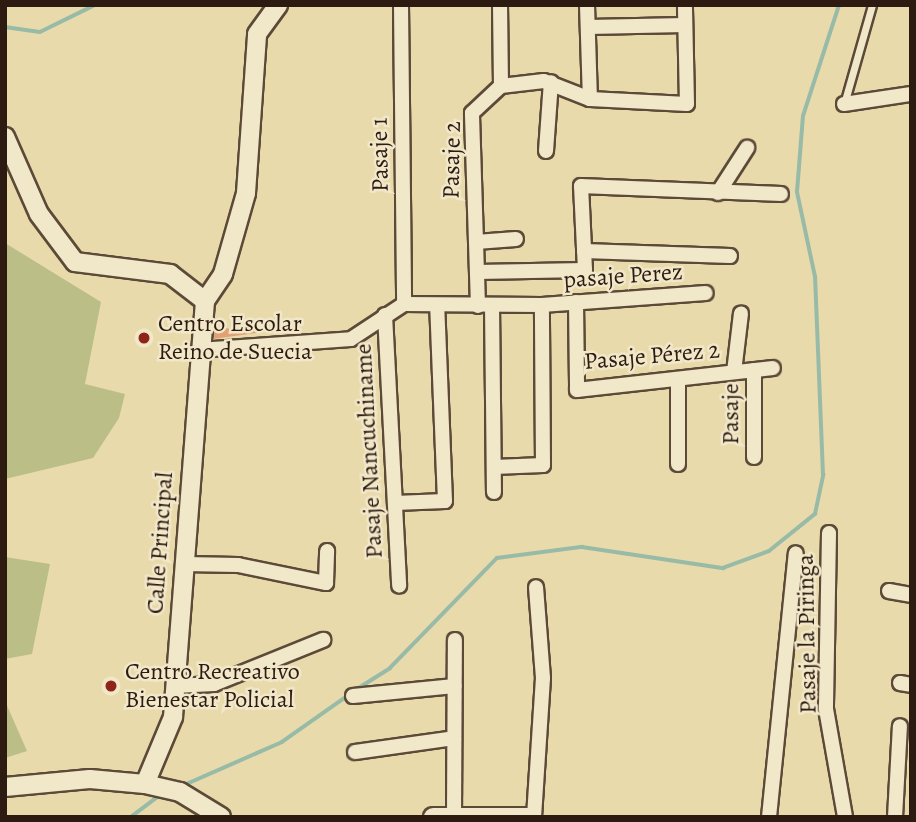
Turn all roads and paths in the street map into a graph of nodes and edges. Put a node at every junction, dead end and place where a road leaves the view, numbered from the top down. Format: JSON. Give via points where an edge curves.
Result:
{"nodes":[{"id":1,"x":278,"y":5,"type":"edge"},
{"id":2,"x":401,"y":5,"type":"edge"},
{"id":3,"x":500,"y":5,"type":"edge"},
{"id":4,"x":587,"y":5,"type":"edge"},
{"id":5,"x":685,"y":5,"type":"edge"},
{"id":6,"x":872,"y":5,"type":"edge"},
{"id":7,"x":685,"y":25,"type":"junction"},
{"id":8,"x":588,"y":27,"type":"junction"},
{"id":9,"x":551,"y":82,"type":"junction"},
{"id":10,"x":501,"y":86,"type":"junction"},
{"id":11,"x":911,"y":94,"type":"edge"},
{"id":12,"x":590,"y":99,"type":"junction"},
{"id":13,"x":844,"y":104,"type":"joint"},
{"id":14,"x":5,"y":137,"type":"edge"},
{"id":15,"x":747,"y":148,"type":"dead end"},
{"id":16,"x":546,"y":151,"type":"dead end"},
{"id":17,"x":718,"y":193,"type":"junction"},
{"id":18,"x":781,"y":194,"type":"dead end"},
{"id":19,"x":516,"y":239,"type":"dead end"},
{"id":20,"x":476,"y":242,"type":"junction"},
{"id":21,"x":584,"y":251,"type":"junction"},
{"id":22,"x":730,"y":256,"type":"dead end"},
{"id":23,"x":477,"y":272,"type":"junction"},
{"id":24,"x":706,"y":293,"type":"dead end"},
{"id":25,"x":205,"y":301,"type":"junction"},
{"id":26,"x":576,"y":302,"type":"junction"},
{"id":27,"x":404,"y":304,"type":"junction"},
{"id":28,"x":542,"y":304,"type":"junction"},
{"id":29,"x":485,"y":305,"type":"junction"},
{"id":30,"x":438,"y":306,"type":"junction"},
{"id":31,"x":741,"y":313,"type":"dead end"},
{"id":32,"x":385,"y":314,"type":"junction"},
{"id":33,"x":199,"y":349,"type":"junction"},
{"id":34,"x":773,"y":368,"type":"dead end"},
{"id":35,"x":754,"y":370,"type":"junction"},
{"id":36,"x":734,"y":372,"type":"junction"},
{"id":37,"x":678,"y":379,"type":"junction"},
{"id":38,"x":754,"y":457,"type":"dead end"},
{"id":39,"x":678,"y":464,"type":"dead end"},
{"id":40,"x":494,"y":467,"type":"junction"},
{"id":41,"x":494,"y":492,"type":"dead end"},
{"id":42,"x":395,"y":503,"type":"junction"},
{"id":43,"x":829,"y":533,"type":"dead end"},
{"id":44,"x":327,"y":551,"type":"dead end"},
{"id":45,"x":796,"y":553,"type":"dead end"},
{"id":46,"x":184,"y":564,"type":"junction"},
{"id":47,"x":399,"y":586,"type":"dead end"},
{"id":48,"x":536,"y":587,"type":"dead end"},
{"id":49,"x":889,"y":592,"type":"dead end"},
{"id":50,"x":911,"y":595,"type":"edge"},
{"id":51,"x":323,"y":640,"type":"dead end"},
{"id":52,"x":455,"y":640,"type":"dead end"},
{"id":53,"x":175,"y":686,"type":"junction"},
{"id":54,"x":454,"y":686,"type":"junction"},
{"id":55,"x":353,"y":696,"type":"dead end"},
{"id":56,"x":900,"y":726,"type":"dead end"},
{"id":57,"x":454,"y":738,"type":"junction"},
{"id":58,"x":355,"y":752,"type":"dead end"},
{"id":59,"x":145,"y":784,"type":"junction"},
{"id":60,"x":5,"y":787,"type":"edge"},
{"id":61,"x":454,"y":814,"type":"junction"},
{"id":62,"x":221,"y":817,"type":"edge"},
{"id":63,"x":433,"y":817,"type":"edge"},
{"id":64,"x":531,"y":817,"type":"edge"},
{"id":65,"x":769,"y":817,"type":"edge"},
{"id":66,"x":845,"y":817,"type":"edge"},
{"id":67,"x":895,"y":817,"type":"edge"}],
"edges":[{"from":1,"to":25,"type":"street","via":[[257,34],[246,192],[223,274]]},
{"from":2,"to":27,"type":"street","name":"Pasaje 1"},
{"from":3,"to":10,"type":"street"},
{"from":4,"to":8,"type":"street"},
{"from":5,"to":7,"type":"street"},
{"from":6,"to":13,"type":"lane"},
{"from":7,"to":8,"type":"street"},
{"from":7,"to":12,"type":"street","via":[[687,104]]},
{"from":8,"to":12,"type":"street"},
{"from":9,"to":10,"type":"street"},
{"from":9,"to":12,"type":"street"},
{"from":9,"to":16,"type":"street"},
{"from":10,"to":20,"type":"street","name":"Pasaje 2","via":[[472,113]]},
{"from":11,"to":13,"type":"street"},
{"from":14,"to":25,"type":"street","via":[[39,214],[75,262],[170,274]]},
{"from":15,"to":17,"type":"street"},
{"from":17,"to":18,"type":"street"},
{"from":17,"to":21,"type":"street","via":[[581,186]]},
{"from":19,"to":20,"type":"street"},
{"from":20,"to":23,"type":"street","name":"Pasaje 2"},
{"from":21,"to":22,"type":"street"},
{"from":21,"to":23,"type":"street","via":[[585,270]]},
{"from":23,"to":29,"type":"street","name":"Pasaje 2"},
{"from":24,"to":26,"type":"street","name":"pasaje Perez"},
{"from":25,"to":33,"type":"street","name":"Calle Principal"},
{"from":26,"to":28,"type":"street","name":"pasaje Perez"},
{"from":26,"to":37,"type":"street","name":"Pasaje Pérez 2","via":[[577,390]]},
{"from":27,"to":30,"type":"street","name":"pasaje Perez"},
{"from":27,"to":32,"type":"street"},
{"from":28,"to":29,"type":"street","name":"pasaje Perez"},
{"from":28,"to":40,"type":"street","via":[[543,465]]},
{"from":29,"to":30,"type":"street","name":"pasaje Perez"},
{"from":29,"to":40,"type":"street","name":"Pasaje 2"},
{"from":30,"to":42,"type":"street","via":[[445,502]]},
{"from":31,"to":36,"type":"street"},
{"from":32,"to":33,"type":"street","via":[[351,338]]},
{"from":32,"to":42,"type":"street","name":"Pasaje Nancuchiname"},
{"from":33,"to":46,"type":"street","name":"Calle Principal"},
{"from":34,"to":35,"type":"street","name":"Pasaje Pérez 2"},
{"from":35,"to":36,"type":"street","name":"Pasaje Pérez 2"},
{"from":35,"to":38,"type":"street","name":"Pasaje"},
{"from":36,"to":37,"type":"street","name":"Pasaje Pérez 2"},
{"from":37,"to":39,"type":"street"},
{"from":40,"to":41,"type":"street","name":"Pasaje 2"},
{"from":42,"to":47,"type":"street","name":"Pasaje Nancuchiname"},
{"from":43,"to":66,"type":"street","name":"Pasaje la Piringa","via":[[826,709]]},
{"from":44,"to":46,"type":"street","via":[[326,583],[237,565]]},
{"from":45,"to":65,"type":"street"},
{"from":46,"to":53,"type":"street","name":"Calle Principal"},
{"from":48,"to":64,"type":"street","via":[[543,678]]},
{"from":49,"to":50,"type":"street"},
{"from":51,"to":53,"type":"street","via":[[214,684]]},
{"from":52,"to":54,"type":"street"},
{"from":53,"to":59,"type":"street","name":"Calle Principal","via":[[173,717]]},
{"from":54,"to":55,"type":"street"},
{"from":54,"to":57,"type":"street"},
{"from":56,"to":67,"type":"street"},
{"from":57,"to":58,"type":"street"},
{"from":57,"to":61,"type":"street"},
{"from":59,"to":60,"type":"street","via":[[90,779]]},
{"from":59,"to":62,"type":"street","via":[[180,792]]},
{"from":61,"to":63,"type":"street"},
{"from":61,"to":64,"type":"street"}]}
